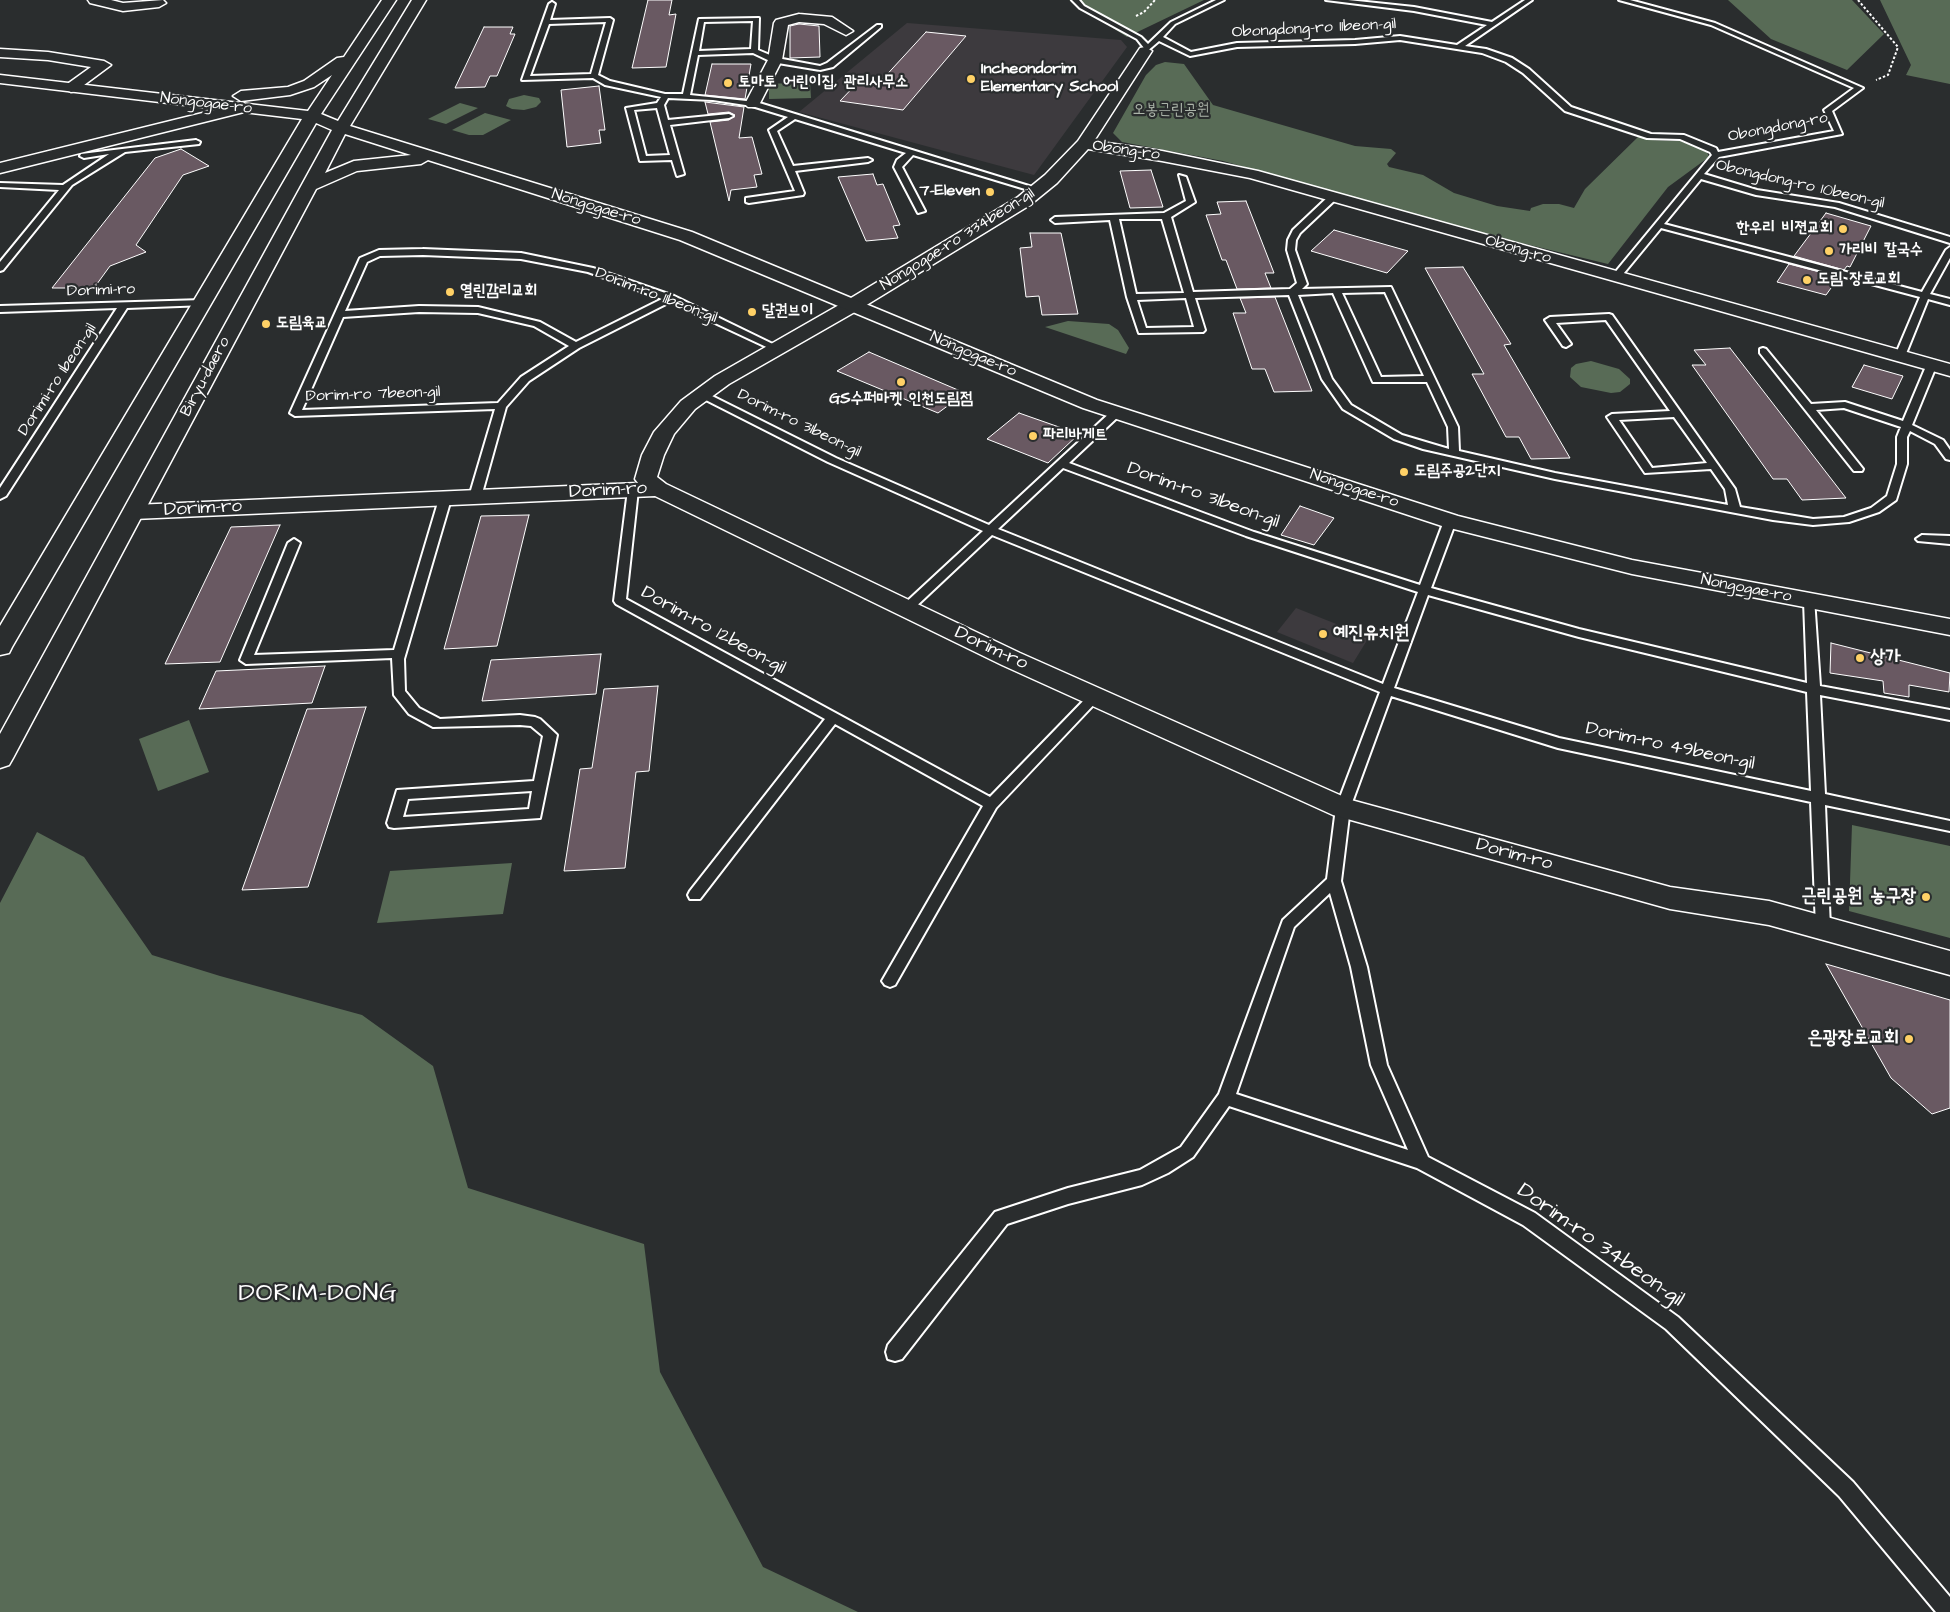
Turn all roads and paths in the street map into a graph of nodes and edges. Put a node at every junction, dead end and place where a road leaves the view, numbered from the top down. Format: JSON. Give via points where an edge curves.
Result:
{"nodes":[{"id":1,"x":95,"y":0,"type":"edge"},
{"id":2,"x":389,"y":0,"type":"edge"},
{"id":3,"x":419,"y":0,"type":"edge"},
{"id":4,"x":1075,"y":0,"type":"edge"},
{"id":5,"x":1221,"y":0,"type":"edge"},
{"id":6,"x":1329,"y":0,"type":"edge"},
{"id":7,"x":1529,"y":0,"type":"edge"},
{"id":8,"x":1622,"y":0,"type":"edge"},
{"id":9,"x":1858,"y":0,"type":"edge"},
{"id":10,"x":159,"y":3,"type":"dead end"},
{"id":11,"x":552,"y":4,"type":"dead end"},
{"id":12,"x":546,"y":22,"type":"junction"},
{"id":13,"x":1494,"y":24,"type":"junction"},
{"id":14,"x":879,"y":26,"type":"dead end"},
{"id":15,"x":846,"y":31,"type":"dead end"},
{"id":16,"x":1158,"y":37,"type":"junction"},
{"id":17,"x":1459,"y":47,"type":"junction"},
{"id":18,"x":1147,"y":50,"type":"junction"},
{"id":19,"x":754,"y":51,"type":"junction"},
{"id":20,"x":355,"y":52,"type":"junction"},
{"id":21,"x":695,"y":52,"type":"junction"},
{"id":22,"x":0,"y":53,"type":"edge"},
{"id":23,"x":775,"y":60,"type":"junction"},
{"id":24,"x":594,"y":76,"type":"junction"},
{"id":25,"x":0,"y":79,"type":"edge"},
{"id":26,"x":71,"y":88,"type":"junction"},
{"id":27,"x":1859,"y":88,"type":"junction"},
{"id":28,"x":665,"y":96,"type":"junction"},
{"id":29,"x":686,"y":96,"type":"junction"},
{"id":30,"x":184,"y":101,"type":"junction"},
{"id":31,"x":753,"y":104,"type":"junction"},
{"id":32,"x":660,"y":105,"type":"junction"},
{"id":33,"x":242,"y":108,"type":"junction"},
{"id":34,"x":312,"y":116,"type":"junction"},
{"id":35,"x":729,"y":116,"type":"dead end"},
{"id":36,"x":793,"y":117,"type":"junction"},
{"id":37,"x":665,"y":123,"type":"junction"},
{"id":38,"x":341,"y":128,"type":"junction"},
{"id":39,"x":196,"y":142,"type":"dead end"},
{"id":40,"x":1084,"y":144,"type":"junction"},
{"id":41,"x":123,"y":150,"type":"junction"},
{"id":42,"x":912,"y":152,"type":"junction"},
{"id":43,"x":1716,"y":155,"type":"junction"},
{"id":44,"x":84,"y":156,"type":"dead end"},
{"id":45,"x":674,"y":157,"type":"junction"},
{"id":46,"x":437,"y":158,"type":"junction"},
{"id":47,"x":868,"y":160,"type":"dead end"},
{"id":48,"x":0,"y":168,"type":"edge"},
{"id":49,"x":790,"y":169,"type":"junction"},
{"id":50,"x":680,"y":174,"type":"dead end"},
{"id":51,"x":1701,"y":176,"type":"junction"},
{"id":52,"x":1182,"y":177,"type":"dead end"},
{"id":53,"x":0,"y":185,"type":"edge"},
{"id":54,"x":310,"y":186,"type":"junction"},
{"id":55,"x":64,"y":188,"type":"junction"},
{"id":56,"x":1038,"y":190,"type":"junction"},
{"id":57,"x":1332,"y":198,"type":"junction"},
{"id":58,"x":749,"y":200,"type":"dead end"},
{"id":59,"x":921,"y":211,"type":"dead end"},
{"id":60,"x":1166,"y":216,"type":"junction"},
{"id":61,"x":1114,"y":217,"type":"junction"},
{"id":62,"x":1055,"y":220,"type":"dead end"},
{"id":63,"x":1660,"y":225,"type":"junction"},
{"id":64,"x":1950,"y":240,"type":"edge"},
{"id":65,"x":1950,"y":250,"type":"edge"},
{"id":66,"x":379,"y":253,"type":"joint"},
{"id":67,"x":0,"y":268,"type":"edge"},
{"id":68,"x":1616,"y":277,"type":"junction"},
{"id":69,"x":1336,"y":290,"type":"junction"},
{"id":70,"x":1292,"y":292,"type":"junction"},
{"id":71,"x":1189,"y":295,"type":"junction"},
{"id":72,"x":1924,"y":295,"type":"junction"},
{"id":73,"x":1132,"y":297,"type":"junction"},
{"id":74,"x":671,"y":298,"type":"junction"},
{"id":75,"x":1950,"y":302,"type":"edge"},
{"id":76,"x":203,"y":303,"type":"junction"},
{"id":77,"x":853,"y":305,"type":"junction"},
{"id":78,"x":124,"y":306,"type":"junction"},
{"id":79,"x":0,"y":309,"type":"edge"},
{"id":80,"x":339,"y":314,"type":"junction"},
{"id":81,"x":1566,"y":344,"type":"dead end"},
{"id":82,"x":576,"y":346,"type":"junction"},
{"id":83,"x":778,"y":348,"type":"junction"},
{"id":84,"x":1763,"y":351,"type":"dead end"},
{"id":85,"x":1900,"y":356,"type":"junction"},
{"id":86,"x":1932,"y":364,"type":"junction"},
{"id":87,"x":1950,"y":370,"type":"edge"},
{"id":88,"x":1430,"y":378,"type":"junction"},
{"id":89,"x":702,"y":394,"type":"junction"},
{"id":90,"x":501,"y":406,"type":"junction"},
{"id":91,"x":1808,"y":407,"type":"junction"},
{"id":92,"x":1117,"y":412,"type":"junction"},
{"id":93,"x":1677,"y":414,"type":"junction"},
{"id":94,"x":1906,"y":426,"type":"junction"},
{"id":95,"x":1454,"y":453,"type":"junction"},
{"id":96,"x":1950,"y":457,"type":"edge"},
{"id":97,"x":1061,"y":464,"type":"junction"},
{"id":98,"x":1714,"y":466,"type":"junction"},
{"id":99,"x":1858,"y":469,"type":"dead end"},
{"id":100,"x":646,"y":490,"type":"junction"},
{"id":101,"x":0,"y":496,"type":"edge"},
{"id":102,"x":475,"y":497,"type":"junction"},
{"id":103,"x":445,"y":499,"type":"junction"},
{"id":104,"x":1735,"y":510,"type":"junction"},
{"id":105,"x":134,"y":512,"type":"junction"},
{"id":106,"x":1450,"y":521,"type":"junction"},
{"id":107,"x":991,"y":530,"type":"junction"},
{"id":108,"x":1922,"y":539,"type":"dead end"},
{"id":109,"x":1950,"y":540,"type":"edge"},
{"id":110,"x":294,"y":542,"type":"dead end"},
{"id":111,"x":1424,"y":590,"type":"junction"},
{"id":112,"x":1810,"y":601,"type":"junction"},
{"id":113,"x":906,"y":609,"type":"junction"},
{"id":114,"x":1950,"y":627,"type":"edge"},
{"id":115,"x":0,"y":647,"type":"edge"},
{"id":116,"x":400,"y":654,"type":"junction"},
{"id":117,"x":1813,"y":689,"type":"junction"},
{"id":118,"x":1387,"y":690,"type":"junction"},
{"id":119,"x":1095,"y":697,"type":"junction"},
{"id":120,"x":1950,"y":714,"type":"edge"},
{"id":121,"x":833,"y":718,"type":"junction"},
{"id":122,"x":0,"y":758,"type":"edge"},
{"id":123,"x":540,"y":786,"type":"junction"},
{"id":124,"x":1817,"y":798,"type":"junction"},
{"id":125,"x":991,"y":804,"type":"junction"},
{"id":126,"x":1343,"y":808,"type":"junction"},
{"id":127,"x":1950,"y":826,"type":"edge"},
{"id":128,"x":1334,"y":881,"type":"junction"},
{"id":129,"x":695,"y":895,"type":"dead end"},
{"id":130,"x":1823,"y":928,"type":"junction"},
{"id":131,"x":1950,"y":963,"type":"edge"},
{"id":132,"x":890,"y":981,"type":"dead end"},
{"id":133,"x":1226,"y":1098,"type":"junction"},
{"id":134,"x":1422,"y":1162,"type":"junction"},
{"id":135,"x":895,"y":1352,"type":"dead end"},
{"id":136,"x":1949,"y":1612,"type":"edge"}],
"edges":[{"from":1,"to":10,"type":"main road","via":[[122,8]]},
{"from":2,"to":20,"type":"main road"},
{"from":3,"to":38,"type":"main road","name":"Biryu-daero"},
{"from":4,"to":18,"type":"lane","via":[[1139,38]]},
{"from":5,"to":16,"type":"lane","name":"Nongogae-ro 334beon-gil","via":[[1173,23]]},
{"from":6,"to":13,"type":"lane","via":[[1414,9]]},
{"from":7,"to":13,"type":"lane"},
{"from":8,"to":27,"type":"lane","via":[[1713,24]]},
{"from":9,"to":27,"type":"path","via":[[1898,47],[1888,75]]},
{"from":11,"to":12,"type":"lane"},
{"from":12,"to":24,"type":"lane","via":[[610,20]]},
{"from":12,"to":24,"type":"lane","via":[[525,78]]},
{"from":13,"to":17,"type":"lane"},
{"from":14,"to":23,"type":"lane","via":[[827,67],[812,68]]},
{"from":15,"to":23,"type":"main road","via":[[827,20],[799,18],[781,22]]},
{"from":16,"to":17,"type":"lane","name":"Obongdong-ro 11beon-gil","via":[[1190,54],[1237,45],[1400,38]]},
{"from":16,"to":18,"type":"lane","name":"Nongogae-ro 334beon-gil"},
{"from":17,"to":43,"type":"lane","name":"Obongdong-ro 11beon-gil","via":[[1509,60],[1568,109],[1650,136],[1681,137],[1713,150]]},
{"from":18,"to":40,"type":"main road","name":"Nongogae-ro 334beon-gil"},
{"from":19,"to":21,"type":"lane"},
{"from":19,"to":21,"type":"lane","via":[[757,19],[701,20]]},
{"from":19,"to":23,"type":"lane"},
{"from":20,"to":30,"type":"main road","via":[[310,84],[290,91]]},
{"from":20,"to":34,"type":"main road"},
{"from":21,"to":29,"type":"lane"},
{"from":22,"to":26,"type":"main road","via":[[48,56],[104,65]]},
{"from":23,"to":31,"type":"main road"},
{"from":24,"to":28,"type":"lane","via":[[608,83]]},
{"from":25,"to":26,"type":"main road","name":"Nongogae-ro"},
{"from":26,"to":30,"type":"main road","name":"Nongogae-ro"},
{"from":27,"to":43,"type":"lane","name":"Obongdong-ro","via":[[1828,110],[1839,132]]},
{"from":28,"to":29,"type":"lane"},
{"from":28,"to":32,"type":"lane"},
{"from":29,"to":31,"type":"lane"},
{"from":30,"to":33,"type":"main road","name":"Nongogae-ro"},
{"from":31,"to":36,"type":"lane"},
{"from":32,"to":37,"type":"lane"},
{"from":32,"to":45,"type":"lane","via":[[630,108],[643,159]]},
{"from":33,"to":34,"type":"main road","name":"Nongogae-ro"},
{"from":33,"to":48,"type":"main road"},
{"from":34,"to":38,"type":"main road","name":"Nongogae-ro"},
{"from":34,"to":76,"type":"main road"},
{"from":35,"to":37,"type":"lane"},
{"from":36,"to":42,"type":"lane"},
{"from":36,"to":49,"type":"lane","via":[[773,130]]},
{"from":37,"to":45,"type":"lane"},
{"from":38,"to":46,"type":"main road","name":"Nongogae-ro"},
{"from":38,"to":54,"type":"main road","name":"Biryu-daero"},
{"from":39,"to":41,"type":"lane"},
{"from":40,"to":56,"type":"main road","name":"Nongogae-ro 334beon-gil"},
{"from":40,"to":57,"type":"main road","name":"Obong-ro","via":[[1212,165]]},
{"from":41,"to":44,"type":"lane"},
{"from":41,"to":55,"type":"lane"},
{"from":42,"to":56,"type":"lane"},
{"from":42,"to":59,"type":"lane","via":[[898,167]]},
{"from":43,"to":51,"type":"lane","name":"Obongdong-ro"},
{"from":45,"to":50,"type":"lane"},
{"from":46,"to":54,"type":"main road","via":[[354,166]]},
{"from":46,"to":77,"type":"main road","name":"Nongogae-ro","via":[[686,236]]},
{"from":47,"to":49,"type":"lane"},
{"from":49,"to":58,"type":"lane","via":[[800,193]]},
{"from":51,"to":63,"type":"lane","name":"Obongdong-ro"},
{"from":51,"to":64,"type":"lane","name":"Obongdong-ro 10beon-gil","via":[[1756,192],[1836,205]]},
{"from":52,"to":60,"type":"lane","via":[[1192,202]]},
{"from":53,"to":55,"type":"lane"},
{"from":54,"to":105,"type":"main road","name":"Biryu-daero"},
{"from":55,"to":67,"type":"lane"},
{"from":56,"to":77,"type":"main road","name":"Nongogae-ro 334beon-gil"},
{"from":57,"to":68,"type":"main road","name":"Obong-ro"},
{"from":57,"to":70,"type":"lane","via":[[1296,232],[1292,240],[1291,250],[1302,284]]},
{"from":60,"to":61,"type":"lane"},
{"from":60,"to":71,"type":"lane"},
{"from":61,"to":62,"type":"lane"},
{"from":61,"to":73,"type":"lane"},
{"from":63,"to":68,"type":"lane","name":"Obongdong-ro"},
{"from":63,"to":72,"type":"lane"},
{"from":65,"to":72,"type":"lane"},
{"from":66,"to":74,"type":"lane","name":"Dorim-ro 11beon-gil","via":[[520,256],[590,270]]},
{"from":66,"to":80,"type":"lane","name":"Dorim-ro 7beon-gil","via":[[362,260]]},
{"from":68,"to":85,"type":"main road","name":"Obong-ro"},
{"from":69,"to":70,"type":"lane"},
{"from":69,"to":88,"type":"lane","via":[[1388,289]]},
{"from":69,"to":88,"type":"lane","via":[[1377,380]]},
{"from":70,"to":71,"type":"lane"},
{"from":70,"to":95,"type":"lane","via":[[1327,379],[1347,407],[1398,437]]},
{"from":71,"to":73,"type":"lane"},
{"from":71,"to":73,"type":"lane","via":[[1200,330],[1142,331]]},
{"from":72,"to":75,"type":"lane"},
{"from":72,"to":85,"type":"lane"},
{"from":74,"to":82,"type":"lane"},
{"from":74,"to":83,"type":"lane","name":"Dorim-ro 11beon-gil"},
{"from":76,"to":78,"type":"lane","name":"Dorimi-ro"},
{"from":76,"to":115,"type":"main road"},
{"from":77,"to":83,"type":"main road"},
{"from":77,"to":92,"type":"main road","name":"Nongogae-ro","via":[[1090,404]]},
{"from":78,"to":79,"type":"lane","name":"Dorimi-ro"},
{"from":78,"to":101,"type":"lane","name":"Dorimi-ro 1beon-gil"},
{"from":80,"to":82,"type":"lane","via":[[419,309],[478,310],[537,324]]},
{"from":80,"to":90,"type":"lane","name":"Dorim-ro 7beon-gil","via":[[295,413]]},
{"from":81,"to":93,"type":"lane","via":[[1550,320],[1609,317]]},
{"from":82,"to":90,"type":"lane","via":[[525,379]]},
{"from":83,"to":89,"type":"main road"},
{"from":84,"to":91,"type":"lane"},
{"from":85,"to":86,"type":"main road","name":"Obong-ro"},
{"from":86,"to":87,"type":"main road","name":"Obong-ro"},
{"from":86,"to":94,"type":"lane"},
{"from":88,"to":95,"type":"lane","via":[[1453,427]]},
{"from":89,"to":100,"type":"main road","via":[[688,404],[664,432],[646,479]]},
{"from":89,"to":107,"type":"lane","name":"Dorim-ro 31beon-gil","via":[[832,460]]},
{"from":90,"to":102,"type":"lane"},
{"from":91,"to":94,"type":"lane","via":[[1845,405]]},
{"from":91,"to":99,"type":"lane"},
{"from":92,"to":97,"type":"lane"},
{"from":92,"to":106,"type":"main road","name":"Nongogae-ro"},
{"from":93,"to":98,"type":"lane"},
{"from":93,"to":98,"type":"lane","via":[[1612,416],[1649,471]]},
{"from":94,"to":96,"type":"lane","via":[[1939,442]]},
{"from":94,"to":104,"type":"lane","via":[[1902,437],[1902,464],[1892,498],[1874,510],[1845,520],[1813,522]]},
{"from":95,"to":104,"type":"lane"},
{"from":97,"to":107,"type":"lane"},
{"from":97,"to":111,"type":"lane","name":"Dorim-ro 31beon-gil","via":[[1250,534]]},
{"from":98,"to":104,"type":"lane","via":[[1730,489]]},
{"from":100,"to":102,"type":"main road","name":"Dorim-ro"},
{"from":100,"to":113,"type":"main road","name":"Dorim-ro"},
{"from":100,"to":121,"type":"lane","name":"Dorim-ro 12beon-gil","via":[[620,601]]},
{"from":102,"to":103,"type":"main road","name":"Dorim-ro"},
{"from":103,"to":105,"type":"main road","name":"Dorim-ro"},
{"from":103,"to":116,"type":"lane","via":[[402,625]]},
{"from":105,"to":122,"type":"main road","name":"Biryu-daero"},
{"from":106,"to":111,"type":"lane"},
{"from":106,"to":112,"type":"main road","name":"Nongogae-ro","via":[[1632,567]]},
{"from":107,"to":113,"type":"lane"},
{"from":107,"to":118,"type":"lane","name":"Dorim-ro 31beon-gil"},
{"from":108,"to":109,"type":"lane"},
{"from":110,"to":116,"type":"lane","via":[[246,660]]},
{"from":111,"to":117,"type":"lane","via":[[1579,633]]},
{"from":111,"to":118,"type":"lane"},
{"from":112,"to":114,"type":"main road","name":"Nongogae-ro"},
{"from":112,"to":117,"type":"lane"},
{"from":113,"to":119,"type":"main road","name":"Dorim-ro"},
{"from":116,"to":123,"type":"lane","via":[[399,692],[414,711],[438,724],[520,720],[534,722],[550,735]]},
{"from":117,"to":120,"type":"lane"},
{"from":117,"to":124,"type":"lane"},
{"from":118,"to":124,"type":"lane","name":"Dorim-ro 49beon-gil","via":[[1558,743]]},
{"from":118,"to":126,"type":"lane"},
{"from":119,"to":125,"type":"lane"},
{"from":119,"to":126,"type":"main road","name":"Dorim-ro"},
{"from":121,"to":125,"type":"lane","name":"Dorim-ro 12beon-gil"},
{"from":121,"to":129,"type":"lane"},
{"from":123,"to":123,"type":"lane","via":[[535,814],[394,823],[402,794]]},
{"from":124,"to":127,"type":"lane","name":"Dorim-ro 49beon-gil"},
{"from":124,"to":130,"type":"lane"},
{"from":125,"to":132,"type":"lane"},
{"from":126,"to":128,"type":"lane"},
{"from":126,"to":130,"type":"main road","name":"Dorim-ro","via":[[1670,898],[1769,913]]},
{"from":128,"to":133,"type":"lane","via":[[1288,924]]},
{"from":128,"to":134,"type":"lane","via":[[1359,967],[1379,1065]]},
{"from":130,"to":131,"type":"main road","name":"Dorim-ro"},
{"from":133,"to":134,"type":"lane","name":"Dorim-ro 34beon-gil"},
{"from":133,"to":135,"type":"lane","via":[[1187,1152],[1162,1168],[1142,1177],[1001,1218]]},
{"from":134,"to":136,"type":"lane","name":"Dorim-ro 34beon-gil","via":[[1529,1219],[1672,1323],[1846,1489]]}]}
